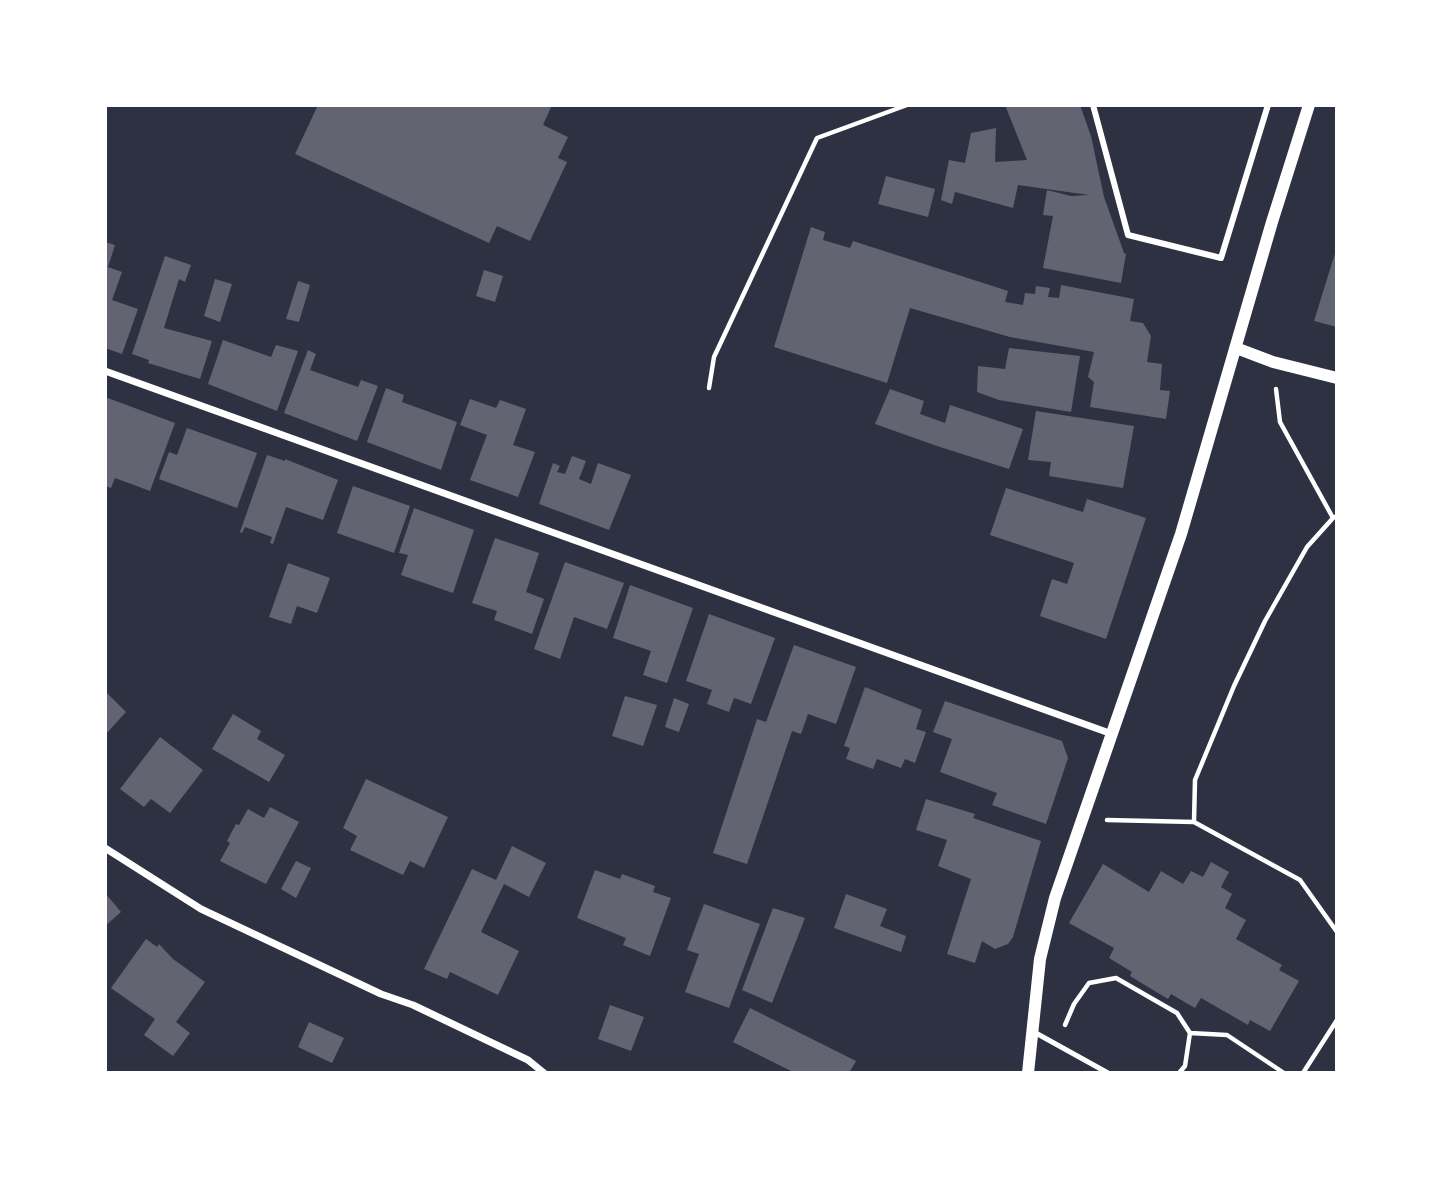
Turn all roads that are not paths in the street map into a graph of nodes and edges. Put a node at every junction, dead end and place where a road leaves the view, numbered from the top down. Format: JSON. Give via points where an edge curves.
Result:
{"nodes":[{"id":1,"x":1093,"y":105,"type":"edge"},
{"id":2,"x":1268,"y":105,"type":"edge"},
{"id":3,"x":1309,"y":105,"type":"edge"},
{"id":4,"x":1236,"y":348,"type":"junction"},
{"id":5,"x":105,"y":371,"type":"edge"},
{"id":6,"x":1337,"y":378,"type":"edge"},
{"id":7,"x":1113,"y":735,"type":"junction"},
{"id":8,"x":105,"y":848,"type":"edge"},
{"id":9,"x":1031,"y":1031,"type":"junction"},
{"id":10,"x":544,"y":1073,"type":"edge"},
{"id":11,"x":1028,"y":1073,"type":"edge"},
{"id":12,"x":1108,"y":1073,"type":"edge"}],
"edges":[{"from":1,"to":2,"type":"street","via":[[1128,235],[1221,258]]},
{"from":3,"to":4,"type":"street"},
{"from":4,"to":6,"type":"street"},
{"from":4,"to":7,"type":"street","via":[[1181,534]]},
{"from":5,"to":7,"type":"street"},
{"from":7,"to":9,"type":"street","via":[[1055,898],[1040,959]]},
{"from":8,"to":10,"type":"street","via":[[201,909],[381,995],[413,1005],[528,1060]]},
{"from":9,"to":11,"type":"street"},
{"from":9,"to":12,"type":"lane"}]}
